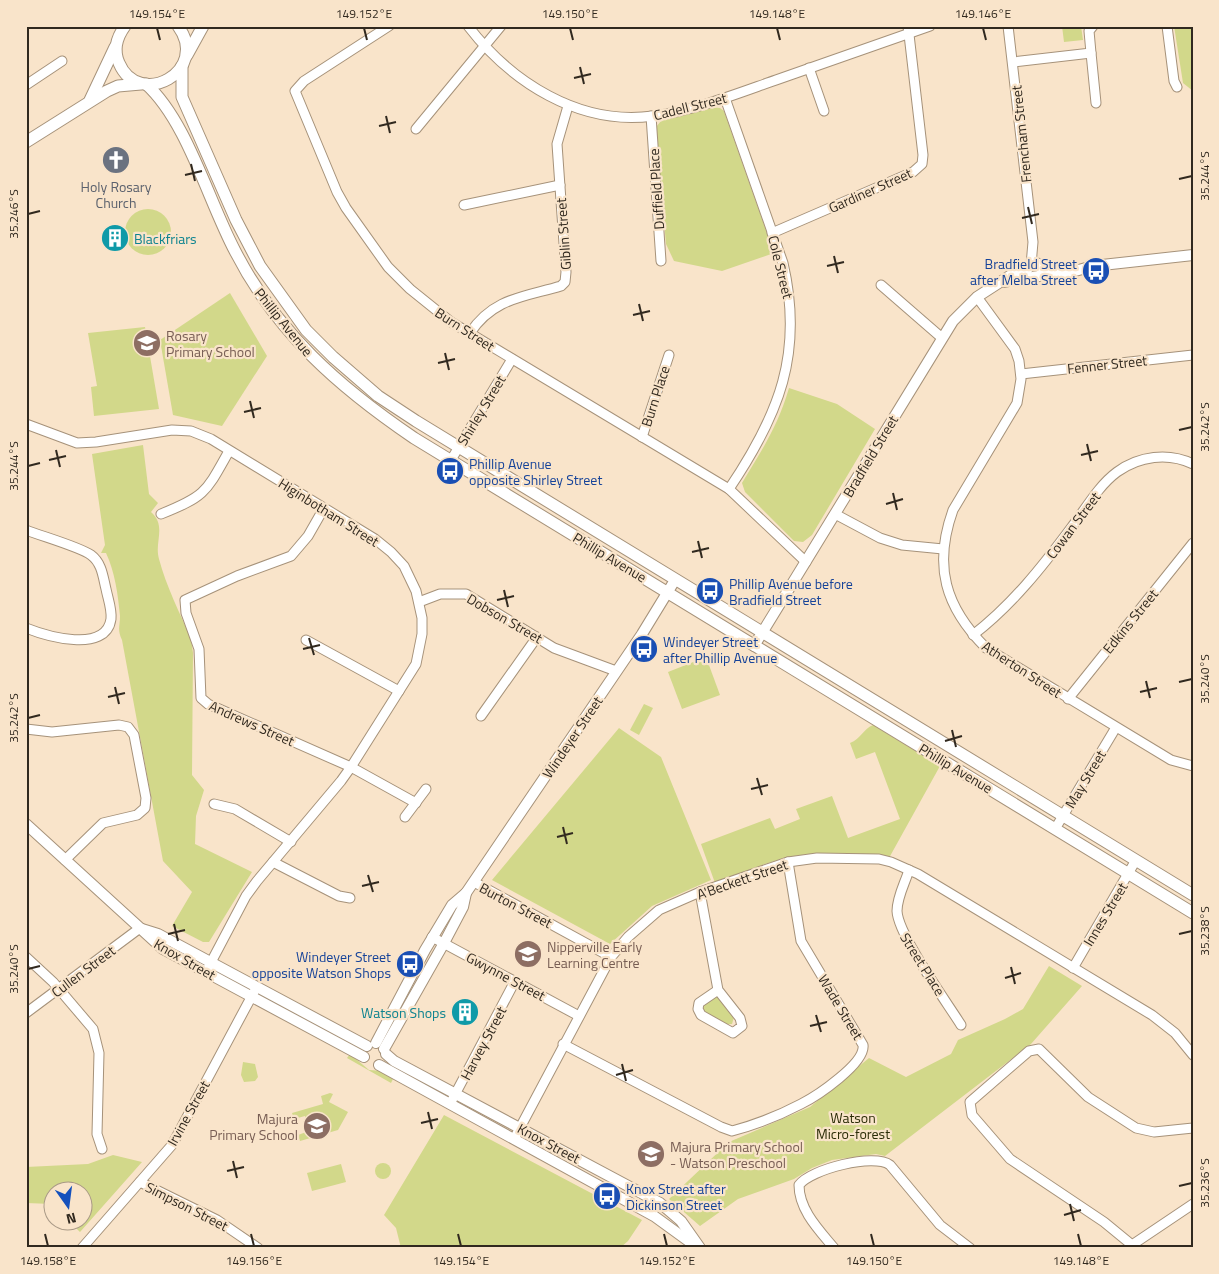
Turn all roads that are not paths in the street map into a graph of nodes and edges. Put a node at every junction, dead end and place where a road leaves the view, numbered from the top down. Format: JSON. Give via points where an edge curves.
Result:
{"nodes":[{"id":1,"x":118,"y":26,"type":"edge"},
{"id":2,"x":125,"y":26,"type":"edge"},
{"id":3,"x":178,"y":26,"type":"edge"},
{"id":4,"x":203,"y":26,"type":"edge"},
{"id":5,"x":389,"y":26,"type":"edge"},
{"id":6,"x":468,"y":26,"type":"edge"},
{"id":7,"x":501,"y":26,"type":"edge"},
{"id":8,"x":930,"y":26,"type":"edge"},
{"id":9,"x":1008,"y":26,"type":"edge"},
{"id":10,"x":1093,"y":26,"type":"edge"},
{"id":11,"x":1166,"y":26,"type":"edge"},
{"id":12,"x":909,"y":30,"type":"edge"},
{"id":13,"x":117,"y":43,"type":"junction"},
{"id":14,"x":484,"y":47,"type":"junction"},
{"id":15,"x":1091,"y":53,"type":"junction"},
{"id":16,"x":62,"y":61,"type":"dead end"},
{"id":17,"x":1013,"y":62,"type":"junction"},
{"id":18,"x":183,"y":64,"type":"junction"},
{"id":19,"x":809,"y":68,"type":"junction"},
{"id":20,"x":144,"y":84,"type":"junction"},
{"id":21,"x":26,"y":85,"type":"edge"},
{"id":22,"x":1177,"y":87,"type":"dead end"},
{"id":23,"x":725,"y":98,"type":"junction"},
{"id":24,"x":90,"y":100,"type":"junction"},
{"id":25,"x":1096,"y":103,"type":"dead end"},
{"id":26,"x":568,"y":106,"type":"junction"},
{"id":27,"x":824,"y":111,"type":"dead end"},
{"id":28,"x":651,"y":116,"type":"junction"},
{"id":29,"x":416,"y":129,"type":"dead end"},
{"id":30,"x":26,"y":142,"type":"edge"},
{"id":31,"x":560,"y":185,"type":"junction"},
{"id":32,"x":464,"y":204,"type":"dead end"},
{"id":33,"x":772,"y":233,"type":"junction"},
{"id":34,"x":1193,"y":255,"type":"edge"},
{"id":35,"x":661,"y":261,"type":"dead end"},
{"id":36,"x":1036,"y":269,"type":"junction"},
{"id":37,"x":882,"y":285,"type":"dead end"},
{"id":38,"x":977,"y":298,"type":"junction"},
{"id":39,"x":470,"y":333,"type":"junction"},
{"id":40,"x":942,"y":338,"type":"junction"},
{"id":41,"x":669,"y":355,"type":"dead end"},
{"id":42,"x":1193,"y":355,"type":"edge"},
{"id":43,"x":512,"y":359,"type":"junction"},
{"id":44,"x":1022,"y":374,"type":"junction"},
{"id":45,"x":26,"y":424,"type":"edge"},
{"id":46,"x":642,"y":437,"type":"junction"},
{"id":47,"x":459,"y":447,"type":"junction"},
{"id":48,"x":229,"y":451,"type":"junction"},
{"id":49,"x":451,"y":460,"type":"junction"},
{"id":50,"x":1193,"y":464,"type":"edge"},
{"id":51,"x":729,"y":489,"type":"junction"},
{"id":52,"x":324,"y":508,"type":"junction"},
{"id":53,"x":161,"y":514,"type":"dead end"},
{"id":54,"x":835,"y":514,"type":"junction"},
{"id":55,"x":26,"y":530,"type":"edge"},
{"id":56,"x":1193,"y":543,"type":"edge"},
{"id":57,"x":943,"y":549,"type":"junction"},
{"id":58,"x":806,"y":562,"type":"junction"},
{"id":59,"x":675,"y":580,"type":"junction"},
{"id":60,"x":668,"y":592,"type":"junction"},
{"id":61,"x":419,"y":602,"type":"junction"},
{"id":62,"x":26,"y":628,"type":"edge"},
{"id":63,"x":763,"y":634,"type":"junction"},
{"id":64,"x":973,"y":634,"type":"junction"},
{"id":65,"x":537,"y":637,"type":"junction"},
{"id":66,"x":306,"y":640,"type":"dead end"},
{"id":67,"x":754,"y":646,"type":"junction"},
{"id":68,"x":616,"y":671,"type":"junction"},
{"id":69,"x":399,"y":691,"type":"junction"},
{"id":70,"x":1068,"y":699,"type":"junction"},
{"id":71,"x":481,"y":716,"type":"dead end"},
{"id":72,"x":26,"y":729,"type":"edge"},
{"id":73,"x":1115,"y":729,"type":"junction"},
{"id":74,"x":1193,"y":766,"type":"edge"},
{"id":75,"x":351,"y":767,"type":"junction"},
{"id":76,"x":426,"y":789,"type":"dead end"},
{"id":77,"x":416,"y":803,"type":"junction"},
{"id":78,"x":214,"y":804,"type":"dead end"},
{"id":79,"x":1063,"y":816,"type":"junction"},
{"id":80,"x":405,"y":817,"type":"dead end"},
{"id":81,"x":26,"y":824,"type":"edge"},
{"id":82,"x":1055,"y":829,"type":"junction"},
{"id":83,"x":291,"y":842,"type":"junction"},
{"id":84,"x":65,"y":860,"type":"junction"},
{"id":85,"x":1136,"y":860,"type":"junction"},
{"id":86,"x":273,"y":862,"type":"junction"},
{"id":87,"x":788,"y":862,"type":"junction"},
{"id":88,"x":909,"y":870,"type":"junction"},
{"id":89,"x":1128,"y":874,"type":"junction"},
{"id":90,"x":474,"y":882,"type":"junction"},
{"id":91,"x":700,"y":892,"type":"junction"},
{"id":92,"x":466,"y":894,"type":"junction"},
{"id":93,"x":1193,"y":895,"type":"edge"},
{"id":94,"x":350,"y":898,"type":"dead end"},
{"id":95,"x":1193,"y":913,"type":"edge"},
{"id":96,"x":140,"y":928,"type":"junction"},
{"id":97,"x":432,"y":937,"type":"junction"},
{"id":98,"x":444,"y":943,"type":"junction"},
{"id":99,"x":26,"y":957,"type":"edge"},
{"id":100,"x":611,"y":957,"type":"junction"},
{"id":101,"x":208,"y":968,"type":"junction"},
{"id":102,"x":1073,"y":968,"type":"junction"},
{"id":103,"x":515,"y":981,"type":"junction"},
{"id":104,"x":59,"y":989,"type":"junction"},
{"id":105,"x":718,"y":990,"type":"junction"},
{"id":106,"x":254,"y":992,"type":"junction"},
{"id":107,"x":26,"y":1013,"type":"edge"},
{"id":108,"x":579,"y":1016,"type":"junction"},
{"id":109,"x":961,"y":1025,"type":"dead end"},
{"id":110,"x":563,"y":1044,"type":"junction"},
{"id":111,"x":378,"y":1048,"type":"junction"},
{"id":112,"x":1193,"y":1055,"type":"edge"},
{"id":113,"x":364,"y":1057,"type":"junction"},
{"id":114,"x":378,"y":1065,"type":"junction"},
{"id":115,"x":452,"y":1100,"type":"junction"},
{"id":116,"x":519,"y":1128,"type":"junction"},
{"id":117,"x":1193,"y":1128,"type":"edge"},
{"id":118,"x":514,"y":1139,"type":"junction"},
{"id":119,"x":102,"y":1149,"type":"dead end"},
{"id":120,"x":140,"y":1182,"type":"junction"},
{"id":121,"x":1193,"y":1204,"type":"edge"},
{"id":122,"x":1130,"y":1246,"type":"edge"},
{"id":123,"x":82,"y":1248,"type":"edge"},
{"id":124,"x":258,"y":1248,"type":"edge"},
{"id":125,"x":699,"y":1248,"type":"edge"},
{"id":126,"x":834,"y":1248,"type":"edge"},
{"id":127,"x":970,"y":1248,"type":"edge"}],
"edges":[{"from":1,"to":13,"type":"main road"},
{"from":2,"to":13,"type":"main road"},
{"from":3,"to":18,"type":"main road","name":"Phillip Avenue","via":[[186,45]]},
{"from":4,"to":18,"type":"main road"},
{"from":5,"to":39,"type":"street","name":"Burn Street","via":[[304,81],[296,88],[295,95],[336,192],[355,224],[388,268],[410,289],[433,309]]},
{"from":6,"to":14,"type":"street","name":"Cadell Street"},
{"from":7,"to":14,"type":"street"},
{"from":8,"to":12,"type":"street","name":"Cadell Street"},
{"from":9,"to":17,"type":"street","name":"Frencham Street"},
{"from":10,"to":15,"type":"street","via":[[1089,31]]},
{"from":11,"to":22,"type":"street"},
{"from":12,"to":19,"type":"street","name":"Cadell Street"},
{"from":12,"to":33,"type":"street","name":"Gardiner Street","via":[[922,164],[914,172]]},
{"from":13,"to":20,"type":"main road","name":"Phillip Avenue","via":[[120,66],[130,77]]},
{"from":13,"to":24,"type":"main road"},
{"from":14,"to":26,"type":"street","name":"Cadell Street","via":[[507,70]]},
{"from":14,"to":29,"type":"street"},
{"from":15,"to":17,"type":"street"},
{"from":15,"to":25,"type":"street"},
{"from":16,"to":21,"type":"street"},
{"from":17,"to":36,"type":"street","name":"Frencham Street"},
{"from":18,"to":20,"type":"main road","via":[[169,80]]},
{"from":18,"to":47,"type":"main road","name":"Phillip Avenue","via":[[182,97],[247,242],[288,308],[312,337],[378,396]]},
{"from":19,"to":23,"type":"street","name":"Cadell Street"},
{"from":19,"to":27,"type":"street"},
{"from":20,"to":24,"type":"main road","via":[[118,86]]},
{"from":20,"to":49,"type":"main road","name":"Phillip Avenue","via":[[166,105],[234,250],[276,317],[302,348],[349,392]]},
{"from":23,"to":28,"type":"street","name":"Cadell Street"},
{"from":23,"to":33,"type":"street","name":"Cole Street"},
{"from":24,"to":30,"type":"main road"},
{"from":26,"to":28,"type":"street","name":"Cadell Street","via":[[611,115]]},
{"from":26,"to":31,"type":"street","name":"Giblin Street","via":[[557,138]]},
{"from":28,"to":35,"type":"street","name":"Duffield Place"},
{"from":31,"to":32,"type":"street"},
{"from":31,"to":39,"type":"street","name":"Giblin Street","via":[[565,282],[561,286],[502,303],[484,315]]},
{"from":33,"to":51,"type":"street","name":"Cole Street","via":[[788,287],[792,329],[789,361],[770,421]]},
{"from":34,"to":36,"type":"street","name":"Bradfield Street"},
{"from":36,"to":38,"type":"street","name":"Bradfield Street","via":[[1011,276]]},
{"from":37,"to":40,"type":"street"},
{"from":38,"to":40,"type":"street","name":"Bradfield Street","via":[[958,314]]},
{"from":38,"to":44,"type":"street","name":"Atherton Street","via":[[1015,350]]},
{"from":39,"to":43,"type":"street","name":"Burn Street"},
{"from":40,"to":54,"type":"street","name":"Bradfield Street"},
{"from":41,"to":46,"type":"street","name":"Burn Place"},
{"from":42,"to":44,"type":"street","name":"Fenner Street"},
{"from":43,"to":46,"type":"street","name":"Burn Street"},
{"from":43,"to":47,"type":"street","name":"Shirley Street"},
{"from":44,"to":57,"type":"street","name":"Atherton Street","via":[[1017,403],[953,510]]},
{"from":45,"to":48,"type":"street","name":"Higinbotham Street","via":[[85,443],[172,430],[191,431]]},
{"from":46,"to":51,"type":"street","name":"Burn Street"},
{"from":47,"to":49,"type":"street","name":"Shirley Street"},
{"from":47,"to":59,"type":"main road","name":"Phillip Avenue"},
{"from":48,"to":52,"type":"street","name":"Higinbotham Street"},
{"from":48,"to":53,"type":"street","via":[[202,495]]},
{"from":49,"to":60,"type":"main road","name":"Phillip Avenue"},
{"from":50,"to":64,"type":"street","name":"Cowan Street","via":[[1178,458],[1152,457],[1115,473],[1016,597]]},
{"from":51,"to":58,"type":"street","name":"Burn Street"},
{"from":52,"to":61,"type":"street","name":"Higinbotham Street","via":[[375,538],[391,552],[404,566]]},
{"from":52,"to":75,"type":"street","name":"Andrews Street","via":[[308,536],[291,556],[191,596],[185,600],[185,606],[199,649],[200,693],[204,702]]},
{"from":54,"to":57,"type":"street","via":[[902,545]]},
{"from":54,"to":58,"type":"street","name":"Bradfield Street"},
{"from":55,"to":62,"type":"street","via":[[91,555],[102,571],[111,611],[109,625],[97,637],[76,640],[53,638]]},
{"from":56,"to":70,"type":"street","name":"Edkins Street"},
{"from":57,"to":64,"type":"street","name":"Atherton Street","via":[[951,603]]},
{"from":58,"to":63,"type":"street","name":"Bradfield Street"},
{"from":59,"to":60,"type":"street","name":"Windeyer Street"},
{"from":59,"to":63,"type":"main road","name":"Phillip Avenue"},
{"from":60,"to":67,"type":"main road","name":"Phillip Avenue"},
{"from":60,"to":68,"type":"street","name":"Windeyer Street"},
{"from":61,"to":65,"type":"street","name":"Dobson Street","via":[[440,594],[466,594]]},
{"from":61,"to":69,"type":"street","name":"Higinbotham Street","via":[[422,618],[420,650],[416,664]]},
{"from":63,"to":67,"type":"street","name":"Bradfield Street"},
{"from":63,"to":79,"type":"main road","name":"Phillip Avenue"},
{"from":64,"to":70,"type":"street","name":"Atherton Street","via":[[986,648]]},
{"from":65,"to":68,"type":"street","name":"Dobson Street","via":[[554,648]]},
{"from":65,"to":71,"type":"street"},
{"from":66,"to":69,"type":"street"},
{"from":67,"to":82,"type":"main road","name":"Phillip Avenue"},
{"from":68,"to":90,"type":"street","name":"Windeyer Street"},
{"from":69,"to":75,"type":"street","name":"Higinbotham Street"},
{"from":70,"to":73,"type":"street","name":"Atherton Street"},
{"from":72,"to":84,"type":"street","via":[[52,732],[119,725],[128,726],[134,735],[145,808],[137,815],[103,823]]},
{"from":73,"to":74,"type":"street","name":"Atherton Street","via":[[1171,760]]},
{"from":73,"to":79,"type":"street","name":"May Street"},
{"from":75,"to":77,"type":"street","name":"Andrews Street"},
{"from":75,"to":83,"type":"street","name":"Higinbotham Street"},
{"from":76,"to":77,"type":"street"},
{"from":77,"to":80,"type":"street"},
{"from":78,"to":83,"type":"street","via":[[235,809]]},
{"from":79,"to":82,"type":"street","name":"May Street"},
{"from":79,"to":85,"type":"main road","name":"Phillip Avenue"},
{"from":81,"to":84,"type":"street","name":"Knox Street"},
{"from":82,"to":89,"type":"main road","name":"Phillip Avenue"},
{"from":83,"to":86,"type":"street","name":"Higinbotham Street"},
{"from":84,"to":96,"type":"street","name":"Knox Street"},
{"from":85,"to":89,"type":"street","name":"Innes Street"},
{"from":85,"to":93,"type":"main road","name":"Phillip Avenue"},
{"from":86,"to":94,"type":"street","via":[[339,896]]},
{"from":86,"to":101,"type":"street","name":"Higinbotham Street","via":[[246,896]]},
{"from":87,"to":88,"type":"street","name":"A'Beckett Street","via":[[817,858],[879,859]]},
{"from":87,"to":91,"type":"street","name":"A'Beckett Street"},
{"from":87,"to":110,"type":"street","name":"Wade Street","via":[[801,941],[863,1044],[862,1056],[849,1070],[803,1104],[732,1131]]},
{"from":88,"to":102,"type":"street","name":"A'Beckett Street"},
{"from":88,"to":109,"type":"street","name":"Street Place","via":[[898,902],[900,927]]},
{"from":89,"to":95,"type":"main road","name":"Phillip Avenue"},
{"from":89,"to":102,"type":"street","name":"Innes Street"},
{"from":90,"to":92,"type":"street","name":"Windeyer Street"},
{"from":90,"to":100,"type":"street","name":"Burton Street"},
{"from":91,"to":100,"type":"street","name":"A'Beckett Street","via":[[659,910]]},
{"from":91,"to":105,"type":"street"},
{"from":92,"to":97,"type":"street","name":"Windeyer Street","via":[[452,905]]},
{"from":92,"to":98,"type":"street","name":"Windeyer Street","via":[[463,907]]},
{"from":96,"to":101,"type":"street","name":"Knox Street","via":[[163,949]]},
{"from":96,"to":104,"type":"street","name":"Cullen Street"},
{"from":97,"to":98,"type":"street","name":"Gwynne Street"},
{"from":97,"to":111,"type":"street","name":"Windeyer Street"},
{"from":98,"to":103,"type":"street","name":"Gwynne Street"},
{"from":98,"to":111,"type":"street","name":"Windeyer Street"},
{"from":99,"to":104,"type":"street"},
{"from":100,"to":108,"type":"street","name":"A'Beckett Street"},
{"from":101,"to":106,"type":"street","name":"Knox Street"},
{"from":102,"to":112,"type":"street","name":"A'Beckett Street","via":[[1163,1023]]},
{"from":103,"to":108,"type":"street","name":"Gwynne Street"},
{"from":103,"to":115,"type":"street","name":"Harvey Street"},
{"from":104,"to":107,"type":"street","name":"Cullen Street"},
{"from":104,"to":119,"type":"street","via":[[86,1020],[97,1040],[97,1134]]},
{"from":105,"to":105,"type":"street","via":[[740,1018],[742,1026],[732,1033],[701,1015],[698,1008],[699,1003]]},
{"from":106,"to":111,"type":"street","name":"Knox Street"},
{"from":106,"to":113,"type":"street","name":"Knox Street"},
{"from":106,"to":120,"type":"street","name":"Irvine Street","via":[[177,1137]]},
{"from":108,"to":110,"type":"street","name":"A'Beckett Street"},
{"from":110,"to":116,"type":"street","name":"A'Beckett Street"},
{"from":111,"to":113,"type":"street"},
{"from":111,"to":114,"type":"street","via":[[384,1061]]},
{"from":111,"to":115,"type":"street","name":"Knox Street"},
{"from":113,"to":114,"type":"street","name":"Knox Street","via":[[369,1064]]},
{"from":114,"to":115,"type":"street","name":"Knox Street"},
{"from":115,"to":116,"type":"street","name":"Knox Street"},
{"from":115,"to":118,"type":"street","name":"Knox Street"},
{"from":116,"to":118,"type":"street","name":"A'Beckett Street"},
{"from":116,"to":125,"type":"street","name":"Knox Street","via":[[660,1204],[681,1221]]},
{"from":117,"to":122,"type":"street","via":[[1154,1132],[1136,1128],[1088,1096],[1039,1049],[1029,1051],[970,1102],[972,1115],[1010,1159],[1104,1222]]},
{"from":118,"to":125,"type":"street","name":"Knox Street","via":[[654,1216]]},
{"from":120,"to":123,"type":"street","name":"Irvine Street"},
{"from":120,"to":124,"type":"street","name":"Simpson Street","via":[[217,1220]]},
{"from":121,"to":122,"type":"street"},
{"from":126,"to":127,"type":"street","via":[[808,1216],[799,1185],[808,1176],[839,1164],[881,1161],[890,1165],[948,1233]]}]}
